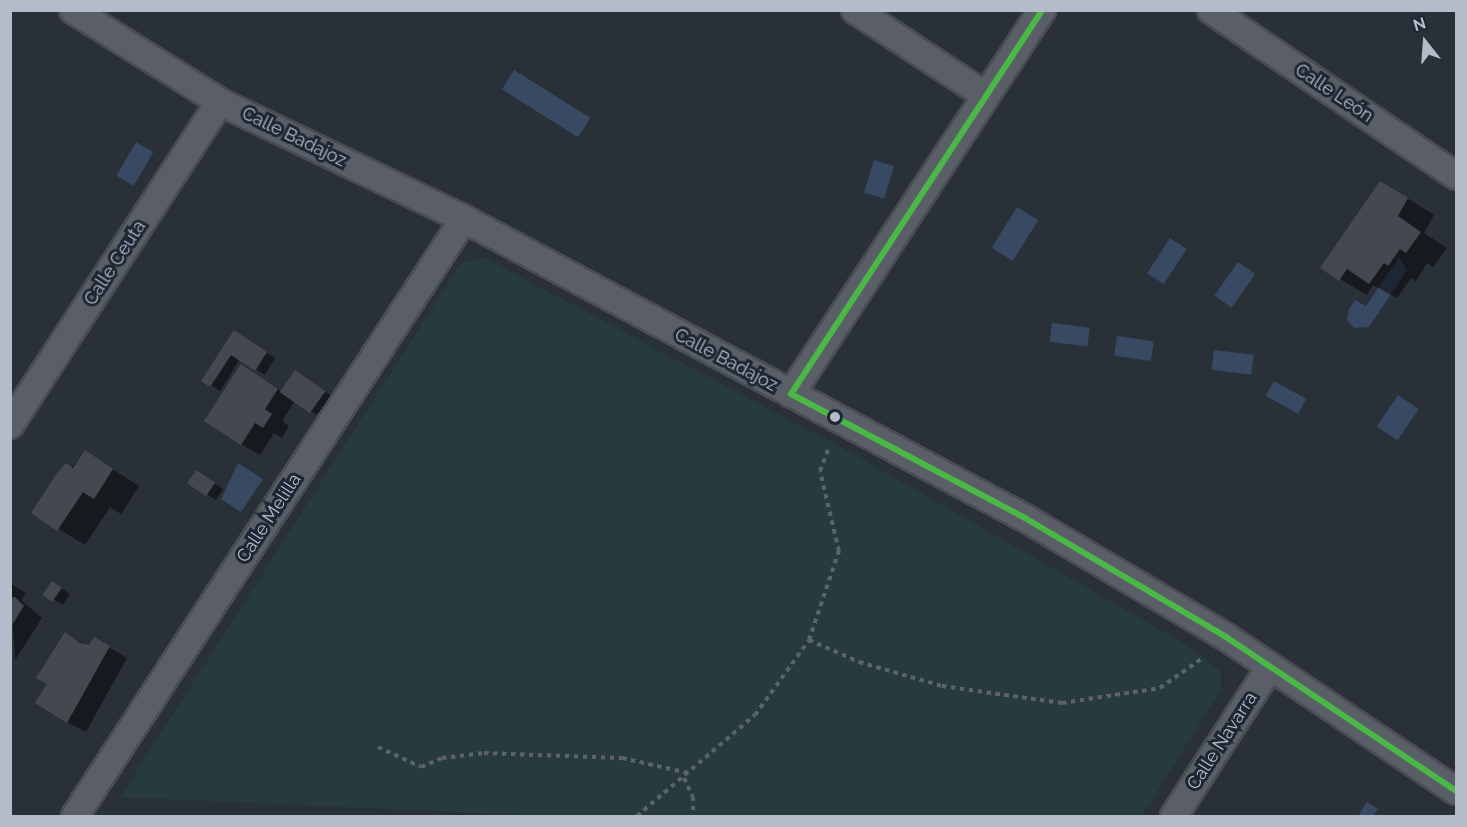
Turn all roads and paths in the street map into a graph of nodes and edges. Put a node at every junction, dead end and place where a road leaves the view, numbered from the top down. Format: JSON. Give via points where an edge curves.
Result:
{"nodes":[{"id":1,"x":73,"y":10,"type":"edge"},
{"id":2,"x":855,"y":10,"type":"edge"},
{"id":3,"x":1042,"y":10,"type":"edge"},
{"id":4,"x":1211,"y":10,"type":"edge"},
{"id":5,"x":985,"y":95,"type":"junction"},
{"id":6,"x":220,"y":102,"type":"junction"},
{"id":7,"x":1456,"y":176,"type":"edge"},
{"id":8,"x":464,"y":219,"type":"junction"},
{"id":9,"x":791,"y":394,"type":"junction"},
{"id":10,"x":839,"y":421,"type":"junction"},
{"id":11,"x":10,"y":425,"type":"edge"},
{"id":12,"x":1226,"y":638,"type":"junction"},
{"id":13,"x":809,"y":640,"type":"junction"},
{"id":14,"x":1270,"y":667,"type":"junction"},
{"id":15,"x":378,"y":747,"type":"dead end"},
{"id":16,"x":689,"y":773,"type":"junction"},
{"id":17,"x":684,"y":778,"type":"junction"},
{"id":18,"x":1456,"y":791,"type":"edge"},
{"id":19,"x":75,"y":816,"type":"edge"},
{"id":20,"x":637,"y":816,"type":"edge"},
{"id":21,"x":693,"y":816,"type":"edge"},
{"id":22,"x":1174,"y":816,"type":"edge"}],
"edges":[{"from":1,"to":6,"type":"street","name":"Calle Badajoz"},
{"from":2,"to":5,"type":"street"},
{"from":3,"to":5,"type":"street"},
{"from":4,"to":7,"type":"street","name":"Calle León"},
{"from":5,"to":9,"type":"street"},
{"from":6,"to":8,"type":"street","name":"Calle Badajoz"},
{"from":6,"to":11,"type":"street","name":"Calle Ceuta"},
{"from":8,"to":9,"type":"street","name":"Calle Badajoz"},
{"from":8,"to":19,"type":"street","name":"Calle Melilla"},
{"from":9,"to":10,"type":"street","name":"Calle Badajoz"},
{"from":10,"to":12,"type":"street","name":"Calle Badajoz","via":[[1024,518]]},
{"from":10,"to":13,"type":"path","via":[[820,471],[839,551]]},
{"from":12,"to":13,"type":"path","via":[[1160,688],[1062,703],[942,686],[859,662]]},
{"from":12,"to":14,"type":"street","name":"Calle Badajoz"},
{"from":13,"to":16,"type":"path","via":[[754,715]]},
{"from":14,"to":18,"type":"street","name":"Calle Badajoz"},
{"from":14,"to":22,"type":"street","name":"Calle Navarra"},
{"from":15,"to":16,"type":"path","via":[[421,767],[442,758],[484,753],[622,758]]},
{"from":16,"to":17,"type":"path"},
{"from":17,"to":20,"type":"path"},
{"from":17,"to":21,"type":"path","via":[[693,797]]}]}
